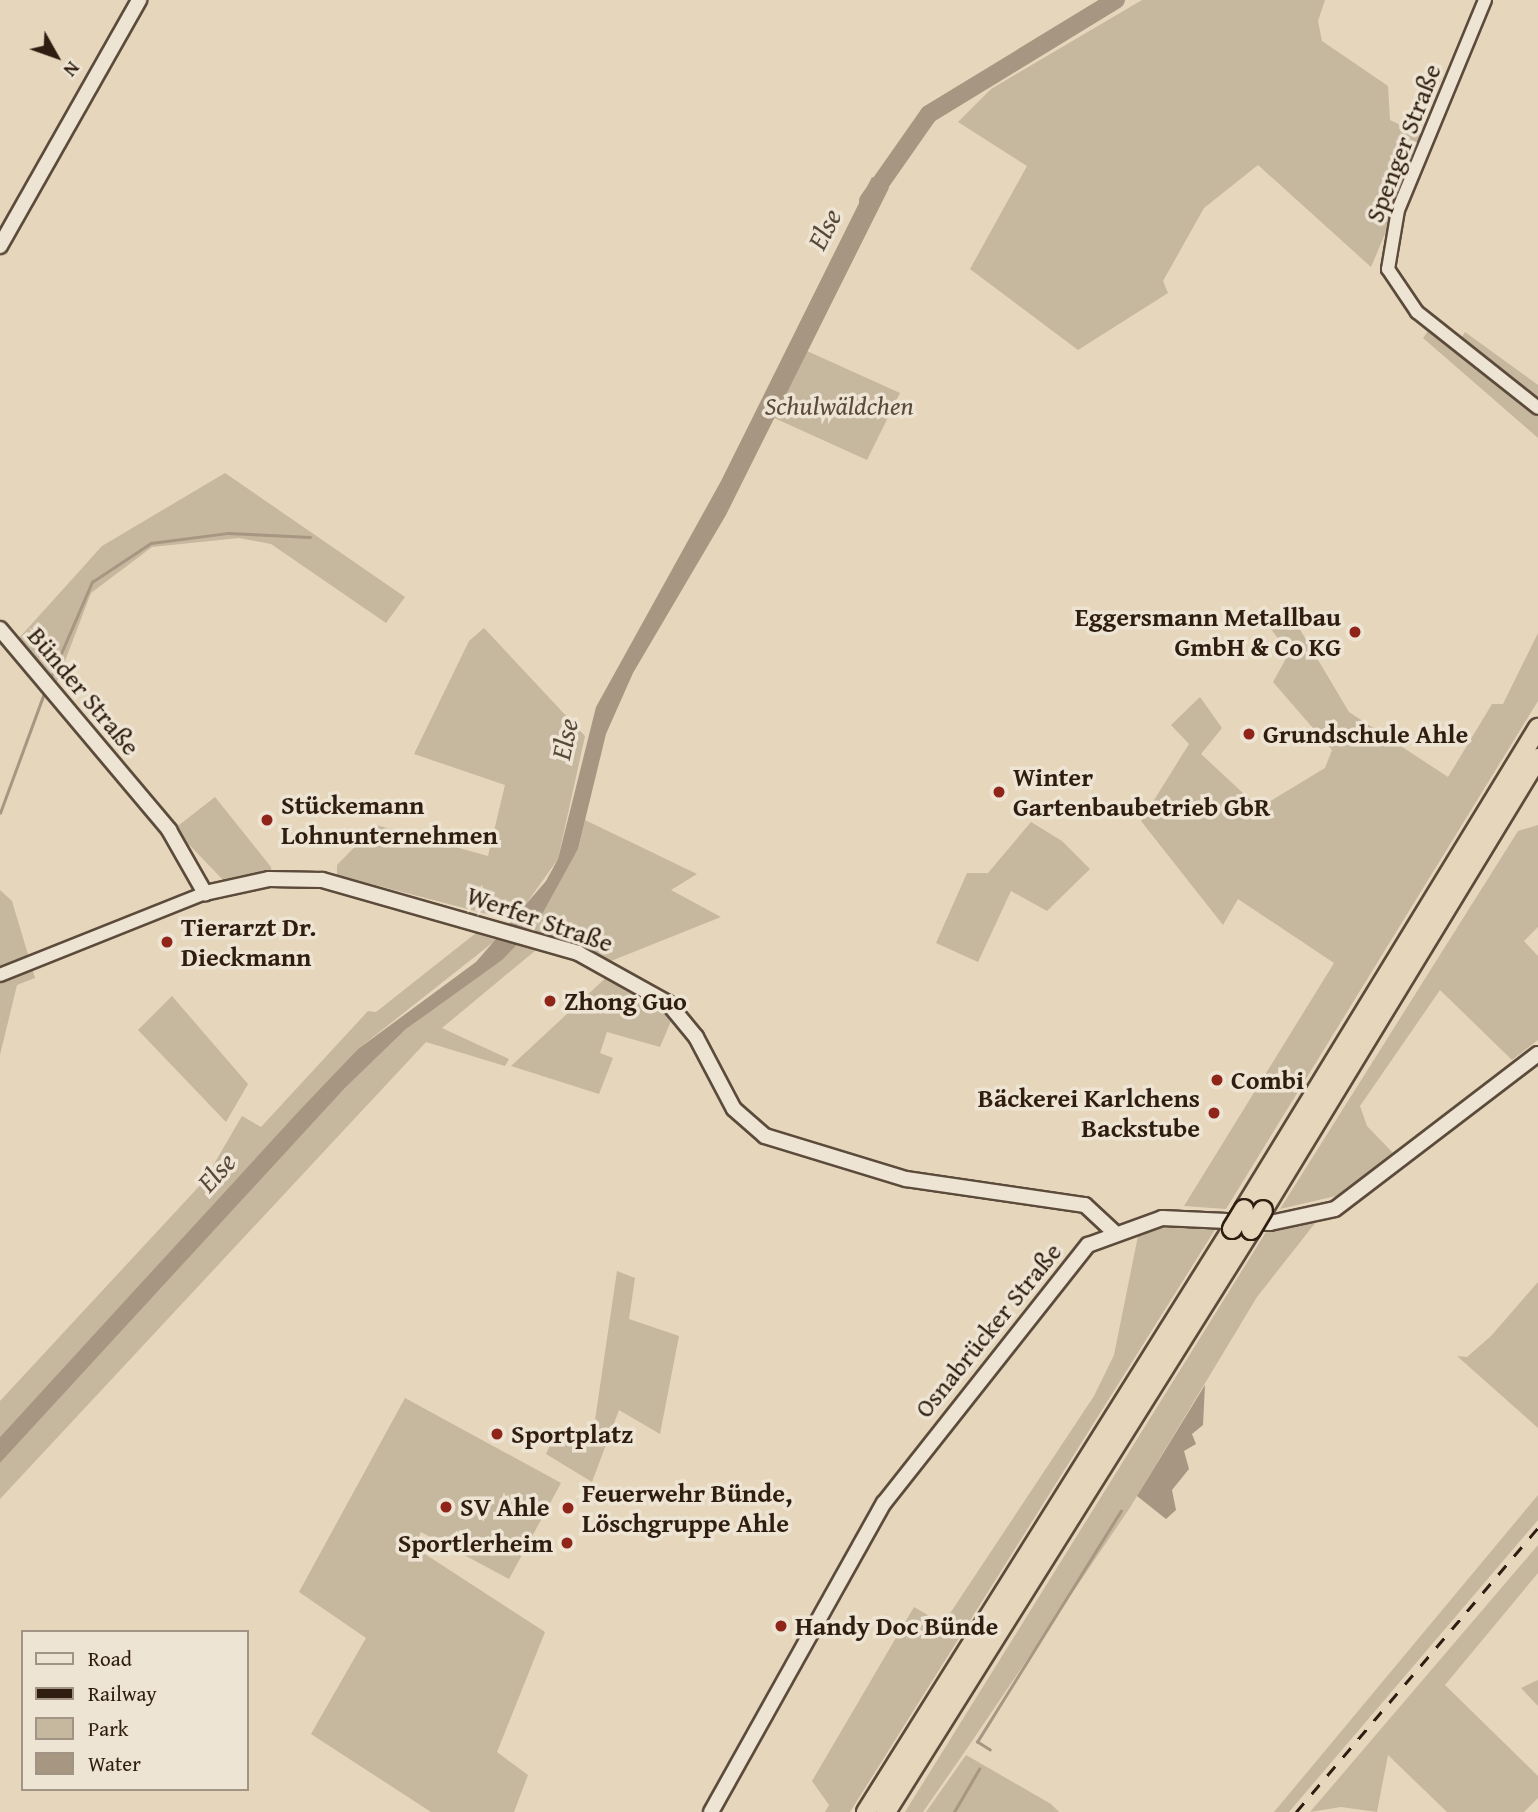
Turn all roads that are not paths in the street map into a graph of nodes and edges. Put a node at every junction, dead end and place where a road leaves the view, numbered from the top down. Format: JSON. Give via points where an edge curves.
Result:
{"nodes":[{"id":1,"x":139,"y":0,"type":"edge"},
{"id":2,"x":1485,"y":0,"type":"edge"},
{"id":3,"x":0,"y":246,"type":"edge"},
{"id":4,"x":1538,"y":408,"type":"edge"},
{"id":5,"x":0,"y":629,"type":"edge"},
{"id":6,"x":1538,"y":728,"type":"edge"},
{"id":7,"x":1538,"y":758,"type":"edge"},
{"id":8,"x":205,"y":893,"type":"junction"},
{"id":9,"x":0,"y":975,"type":"edge"},
{"id":10,"x":1538,"y":1054,"type":"edge"},
{"id":11,"x":1113,"y":1231,"type":"junction"},
{"id":12,"x":930,"y":1730,"type":"junction"},
{"id":13,"x":711,"y":1812,"type":"edge"},
{"id":14,"x":866,"y":1812,"type":"edge"},
{"id":15,"x":886,"y":1812,"type":"edge"}],
"edges":[{"from":1,"to":3,"type":"main road"},
{"from":2,"to":4,"type":"street","name":"Spenger Straße","via":[[1398,210],[1388,269],[1417,312]]},
{"from":5,"to":8,"type":"main road","name":"Bünder Straße","via":[[132,785],[188,858]]},
{"from":6,"to":12,"type":"highway","bridge":true},
{"from":7,"to":12,"type":"highway","bridge":true,"via":[[1251,1230]]},
{"from":8,"to":9,"type":"street","name":"Werfer Straße"},
{"from":8,"to":11,"type":"main road","name":"Werfer Straße","via":[[270,879],[322,880],[541,941],[628,976],[668,1003],[696,1037],[734,1109],[765,1136],[906,1179],[1085,1205]]},
{"from":10,"to":11,"type":"main road","name":"Osnabrücker Straße","via":[[1335,1209],[1270,1223],[1171,1217]]},
{"from":11,"to":13,"type":"main road","name":"Osnabrücker Straße","via":[[1088,1245],[1040,1298],[884,1503]]},
{"from":12,"to":14,"type":"highway"},
{"from":12,"to":15,"type":"highway"}]}
